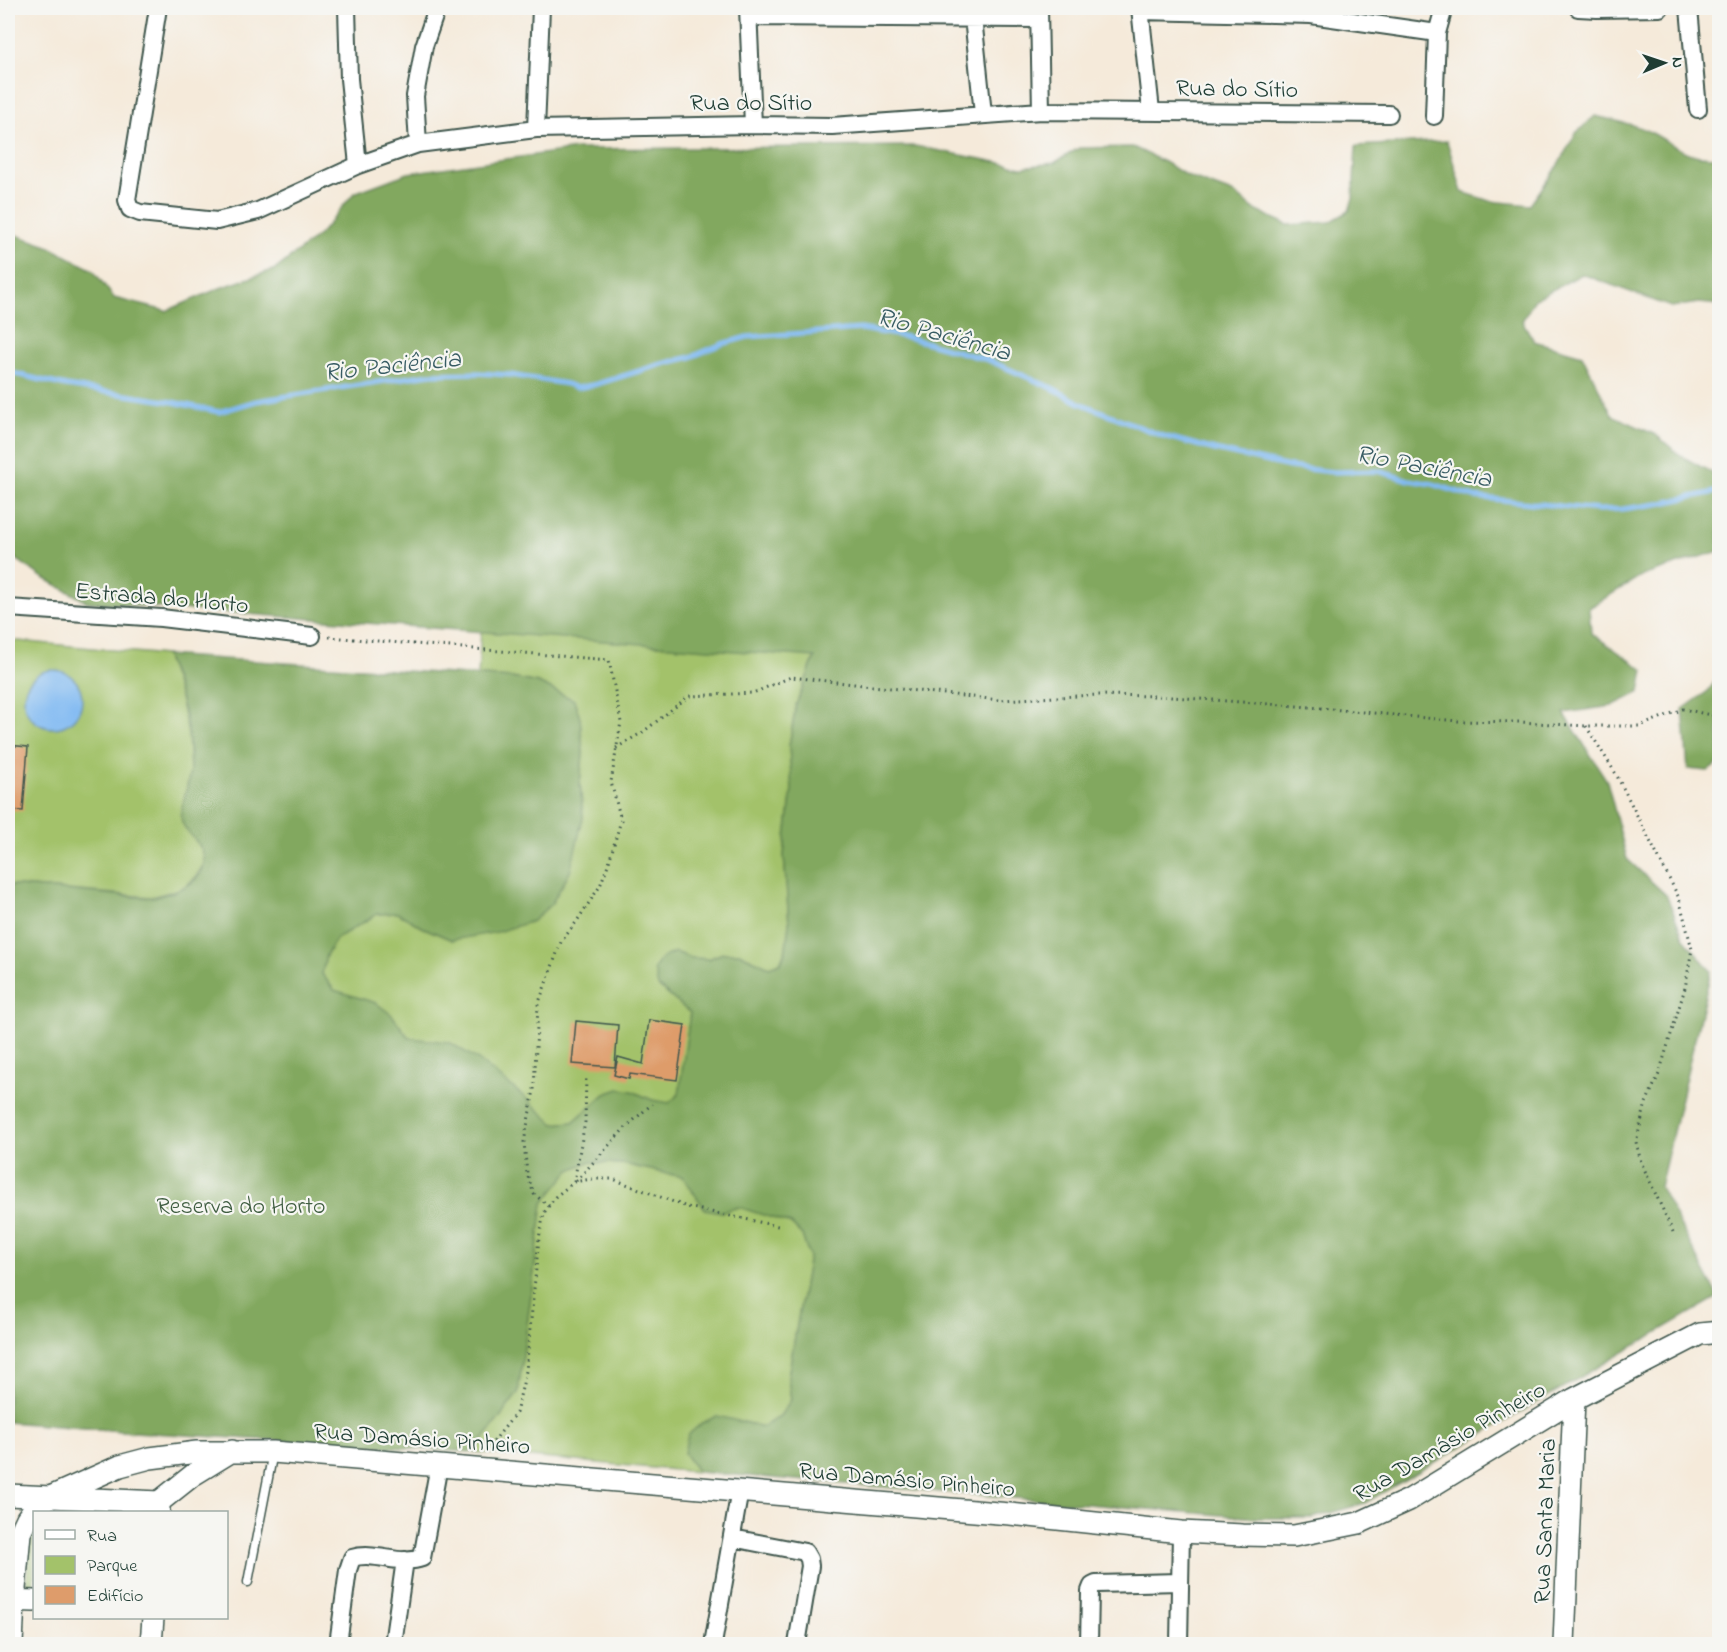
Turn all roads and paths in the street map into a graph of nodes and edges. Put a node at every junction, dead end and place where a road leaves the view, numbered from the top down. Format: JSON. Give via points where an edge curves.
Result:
{"nodes":[{"id":1,"x":158,"y":8,"type":"edge"},
{"id":2,"x":347,"y":8,"type":"edge"},
{"id":3,"x":437,"y":8,"type":"edge"},
{"id":4,"x":542,"y":8,"type":"edge"},
{"id":5,"x":1444,"y":8,"type":"edge"},
{"id":6,"x":1578,"y":8,"type":"edge"},
{"id":7,"x":1660,"y":8,"type":"edge"},
{"id":8,"x":1689,"y":8,"type":"edge"},
{"id":9,"x":1141,"y":9,"type":"edge"},
{"id":10,"x":748,"y":12,"type":"edge"},
{"id":11,"x":1039,"y":13,"type":"edge"},
{"id":12,"x":972,"y":14,"type":"edge"},
{"id":13,"x":1437,"y":33,"type":"junction"},
{"id":14,"x":1698,"y":110,"type":"dead end"},
{"id":15,"x":1041,"y":111,"type":"junction"},
{"id":16,"x":1151,"y":111,"type":"junction"},
{"id":17,"x":983,"y":114,"type":"junction"},
{"id":18,"x":1389,"y":114,"type":"dead end"},
{"id":19,"x":1434,"y":116,"type":"dead end"},
{"id":20,"x":753,"y":125,"type":"junction"},
{"id":21,"x":536,"y":129,"type":"junction"},
{"id":22,"x":418,"y":144,"type":"junction"},
{"id":23,"x":358,"y":165,"type":"junction"},
{"id":24,"x":8,"y":608,"type":"edge"},
{"id":25,"x":312,"y":636,"type":"joint"},
{"id":26,"x":1719,"y":717,"type":"edge"},
{"id":27,"x":1586,"y":726,"type":"junction"},
{"id":28,"x":616,"y":748,"type":"junction"},
{"id":29,"x":586,"y":1076,"type":"dead end"},
{"id":30,"x":652,"y":1104,"type":"dead end"},
{"id":31,"x":574,"y":1182,"type":"junction"},
{"id":32,"x":549,"y":1206,"type":"junction"},
{"id":33,"x":778,"y":1226,"type":"dead end"},
{"id":34,"x":1673,"y":1232,"type":"dead end"},
{"id":35,"x":1719,"y":1320,"type":"edge"},
{"id":36,"x":1710,"y":1333,"type":"edge"},
{"id":37,"x":1574,"y":1399,"type":"junction"},
{"id":38,"x":232,"y":1451,"type":"junction"},
{"id":39,"x":273,"y":1452,"type":"junction"},
{"id":40,"x":439,"y":1465,"type":"junction"},
{"id":41,"x":470,"y":1467,"type":"junction"},
{"id":42,"x":741,"y":1490,"type":"junction"},
{"id":43,"x":8,"y":1495,"type":"edge"},
{"id":44,"x":48,"y":1498,"type":"junction"},
{"id":45,"x":159,"y":1507,"type":"edge"},
{"id":46,"x":1181,"y":1532,"type":"junction"},
{"id":47,"x":732,"y":1538,"type":"junction"},
{"id":48,"x":405,"y":1560,"type":"junction"},
{"id":49,"x":249,"y":1581,"type":"dead end"},
{"id":50,"x":1180,"y":1582,"type":"junction"},
{"id":51,"x":18,"y":1600,"type":"edge"},
{"id":52,"x":153,"y":1619,"type":"edge"},
{"id":53,"x":12,"y":1644,"type":"edge"},
{"id":54,"x":151,"y":1644,"type":"edge"},
{"id":55,"x":338,"y":1644,"type":"edge"},
{"id":56,"x":393,"y":1644,"type":"edge"},
{"id":57,"x":713,"y":1644,"type":"edge"},
{"id":58,"x":797,"y":1644,"type":"edge"},
{"id":59,"x":1089,"y":1644,"type":"edge"},
{"id":60,"x":1179,"y":1644,"type":"edge"},
{"id":61,"x":1564,"y":1644,"type":"edge"}],
"edges":[{"from":1,"to":23,"type":"street","name":"Rua do Sítio","via":[[127,200],[130,209],[217,221],[258,211]]},
{"from":2,"to":23,"type":"street"},
{"from":3,"to":22,"type":"street","via":[[424,46],[415,96]]},
{"from":4,"to":21,"type":"street"},
{"from":5,"to":13,"type":"street"},
{"from":6,"to":7,"type":"street"},
{"from":8,"to":14,"type":"street"},
{"from":9,"to":13,"type":"street","via":[[1311,15]]},
{"from":9,"to":16,"type":"street"},
{"from":10,"to":12,"type":"street"},
{"from":10,"to":20,"type":"street"},
{"from":11,"to":12,"type":"street"},
{"from":11,"to":15,"type":"street"},
{"from":12,"to":17,"type":"street"},
{"from":13,"to":19,"type":"street"},
{"from":15,"to":16,"type":"street","name":"Rua do Sítio"},
{"from":15,"to":17,"type":"street","name":"Rua do Sítio"},
{"from":16,"to":18,"type":"street","name":"Rua do Sítio"},
{"from":17,"to":20,"type":"street","name":"Rua do Sítio","via":[[832,126]]},
{"from":20,"to":21,"type":"street","name":"Rua do Sítio"},
{"from":21,"to":22,"type":"street","name":"Rua do Sítio"},
{"from":22,"to":23,"type":"street","name":"Rua do Sítio"},
{"from":24,"to":25,"type":"street","name":"Estrada do Horto","via":[[161,618]]},
{"from":25,"to":28,"type":"path","via":[[609,660],[621,722]]},
{"from":26,"to":27,"type":"path","via":[[1683,709],[1640,726]]},
{"from":27,"to":28,"type":"path","via":[[1458,722],[1158,696],[999,700],[791,677],[753,693],[689,696]]},
{"from":27,"to":34,"type":"path","via":[[1616,774],[1673,887],[1692,949],[1685,988],[1636,1142]]},
{"from":28,"to":32,"type":"path","via":[[611,782],[621,820],[609,862],[600,885],[561,942],[538,1005],[534,1090],[524,1142],[527,1174],[534,1194]]},
{"from":29,"to":31,"type":"path","via":[[585,1122]]},
{"from":30,"to":31,"type":"path"},
{"from":31,"to":32,"type":"path"},
{"from":31,"to":33,"type":"path","via":[[614,1179],[687,1207]]},
{"from":32,"to":41,"type":"path","via":[[539,1238],[526,1371],[516,1413]]},
{"from":35,"to":36,"type":"street"},
{"from":36,"to":37,"type":"street","name":"Rua Damásio Pinheiro"},
{"from":37,"to":46,"type":"street","name":"Rua Damásio Pinheiro","via":[[1409,1500],[1359,1523],[1294,1536]]},
{"from":37,"to":61,"type":"street","name":"Rua Santa Maria"},
{"from":38,"to":39,"type":"street","name":"Rua Damásio Pinheiro"},
{"from":38,"to":44,"type":"street","name":"Rua Damásio Pinheiro","via":[[172,1453],[150,1458]]},
{"from":38,"to":45,"type":"street","via":[[186,1480]]},
{"from":39,"to":40,"type":"street","name":"Rua Damásio Pinheiro"},
{"from":39,"to":49,"type":"lane"},
{"from":40,"to":41,"type":"street","name":"Rua Damásio Pinheiro"},
{"from":40,"to":48,"type":"street","via":[[425,1551],[422,1558]]},
{"from":41,"to":42,"type":"street","name":"Rua Damásio Pinheiro"},
{"from":42,"to":46,"type":"street","name":"Rua Damásio Pinheiro"},
{"from":42,"to":47,"type":"street"},
{"from":43,"to":44,"type":"street"},
{"from":44,"to":45,"type":"street"},
{"from":44,"to":51,"type":"street","via":[[22,1526]]},
{"from":46,"to":50,"type":"street"},
{"from":47,"to":57,"type":"street"},
{"from":47,"to":58,"type":"street","via":[[805,1552],[810,1566]]},
{"from":48,"to":55,"type":"street","via":[[364,1555],[352,1558]]},
{"from":48,"to":56,"type":"street"},
{"from":50,"to":59,"type":"street","via":[[1092,1586]]},
{"from":50,"to":60,"type":"street"},
{"from":51,"to":53,"type":"street"},
{"from":52,"to":54,"type":"street"}]}
